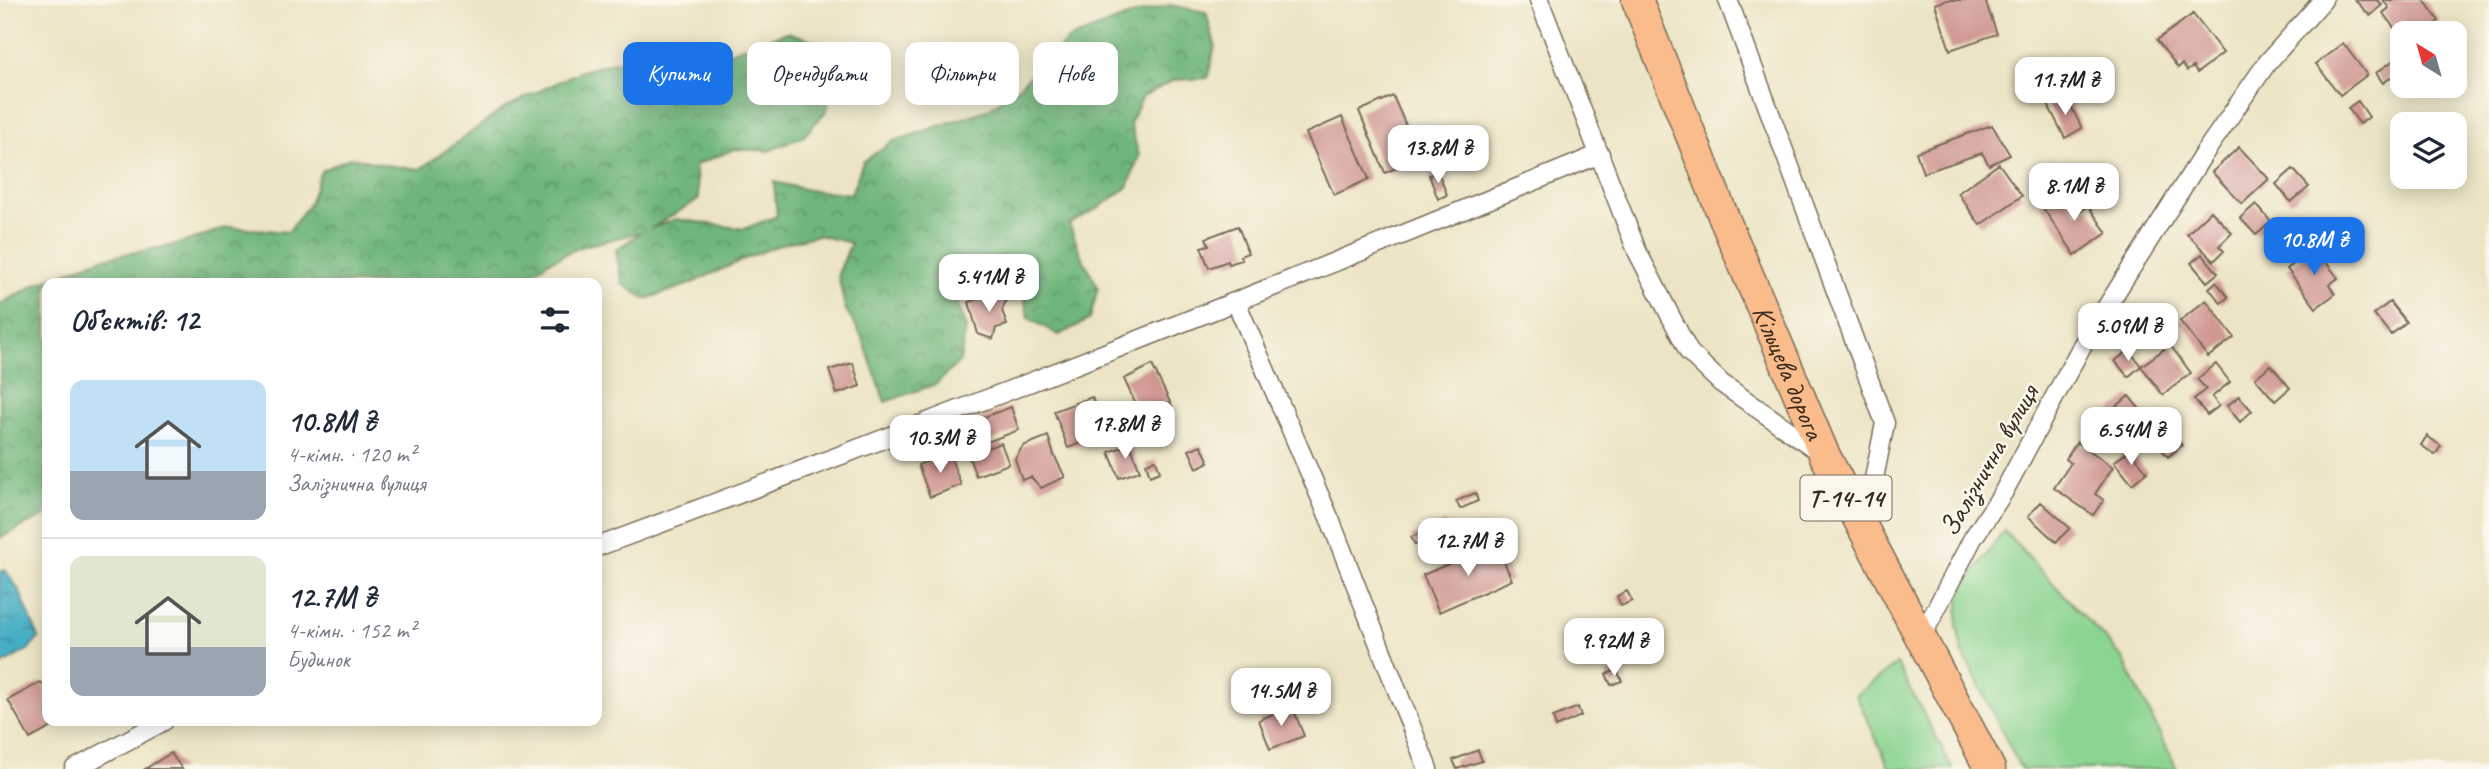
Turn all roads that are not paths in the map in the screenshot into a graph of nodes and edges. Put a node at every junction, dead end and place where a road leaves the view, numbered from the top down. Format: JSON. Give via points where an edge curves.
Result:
{"nodes":[{"id":1,"x":1539,"y":0,"type":"edge"},
{"id":2,"x":1637,"y":0,"type":"edge"},
{"id":3,"x":1728,"y":0,"type":"edge"},
{"id":4,"x":2323,"y":0,"type":"edge"},
{"id":5,"x":1600,"y":154,"type":"junction"},
{"id":6,"x":1236,"y":302,"type":"junction"},
{"id":7,"x":1824,"y":454,"type":"junction"},
{"id":8,"x":1863,"y":532,"type":"junction"},
{"id":9,"x":602,"y":545,"type":"edge"},
{"id":10,"x":1920,"y":640,"type":"junction"},
{"id":11,"x":155,"y":726,"type":"edge"},
{"id":12,"x":74,"y":769,"type":"edge"},
{"id":13,"x":1428,"y":769,"type":"edge"},
{"id":14,"x":1990,"y":769,"type":"edge"}],
"edges":[{"from":1,"to":5,"type":"street"},
{"from":2,"to":7,"type":"highway","name":"Кільцева дорога","number":"Т-14-14"},
{"from":3,"to":8,"type":"street","via":[[1885,423]]},
{"from":4,"to":10,"type":"street","name":"Залізнична вулиця","via":[[2267,63],[2082,344]]},
{"from":5,"to":6,"type":"street"},
{"from":5,"to":7,"type":"street","via":[[1637,251],[1689,352],[1721,383]]},
{"from":6,"to":9,"type":"street"},
{"from":6,"to":13,"type":"street","via":[[1331,522]]},
{"from":7,"to":8,"type":"highway","name":"Кільцева дорога","number":"Т-14-14"},
{"from":8,"to":10,"type":"highway","name":"Кільцева дорога","number":"Т-14-14"},
{"from":10,"to":14,"type":"highway","name":"Кільцева дорога","number":"Т-14-14"},
{"from":11,"to":12,"type":"street"}]}
